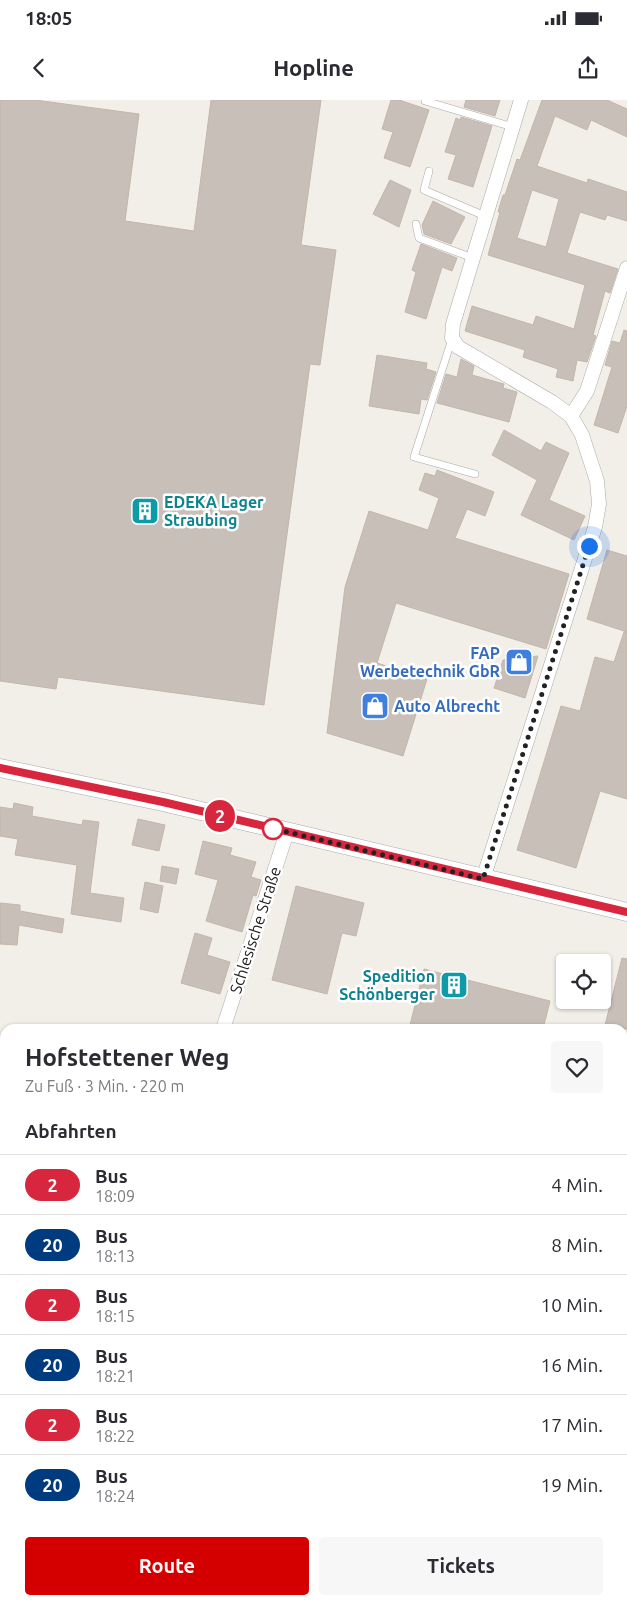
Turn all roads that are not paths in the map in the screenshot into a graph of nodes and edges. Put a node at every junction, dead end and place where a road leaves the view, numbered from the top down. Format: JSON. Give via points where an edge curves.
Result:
{"nodes":[{"id":1,"x":521,"y":100,"type":"edge"},
{"id":2,"x":424,"y":102,"type":"dead end"},
{"id":3,"x":512,"y":127,"type":"junction"},
{"id":4,"x":429,"y":171,"type":"dead end"},
{"id":5,"x":485,"y":216,"type":"junction"},
{"id":6,"x":416,"y":224,"type":"dead end"},
{"id":7,"x":473,"y":258,"type":"junction"},
{"id":8,"x":627,"y":268,"type":"edge"},
{"id":9,"x":452,"y":338,"type":"junction"},
{"id":10,"x":571,"y":416,"type":"junction"},
{"id":11,"x":474,"y":474,"type":"dead end"},
{"id":12,"x":0,"y":768,"type":"edge"},
{"id":13,"x":287,"y":832,"type":"junction"},
{"id":14,"x":483,"y":879,"type":"junction"},
{"id":15,"x":627,"y":912,"type":"edge"},
{"id":16,"x":225,"y":1024,"type":"edge"}],
"edges":[{"from":1,"to":3,"type":"street"},
{"from":2,"to":3,"type":"lane"},
{"from":3,"to":5,"type":"street"},
{"from":4,"to":5,"type":"lane","via":[[424,190]]},
{"from":5,"to":7,"type":"street"},
{"from":6,"to":7,"type":"lane","via":[[419,238]]},
{"from":7,"to":9,"type":"street","via":[[453,324]]},
{"from":8,"to":10,"type":"street","via":[[587,391]]},
{"from":9,"to":10,"type":"street","via":[[458,347]]},
{"from":9,"to":11,"type":"lane","via":[[414,457]]},
{"from":10,"to":14,"type":"street","via":[[582,435],[597,481],[599,504],[595,527]]},
{"from":12,"to":13,"type":"street"},
{"from":13,"to":14,"type":"street"},
{"from":13,"to":16,"type":"street","name":"Schlesische Straße"},
{"from":14,"to":15,"type":"street"}]}
